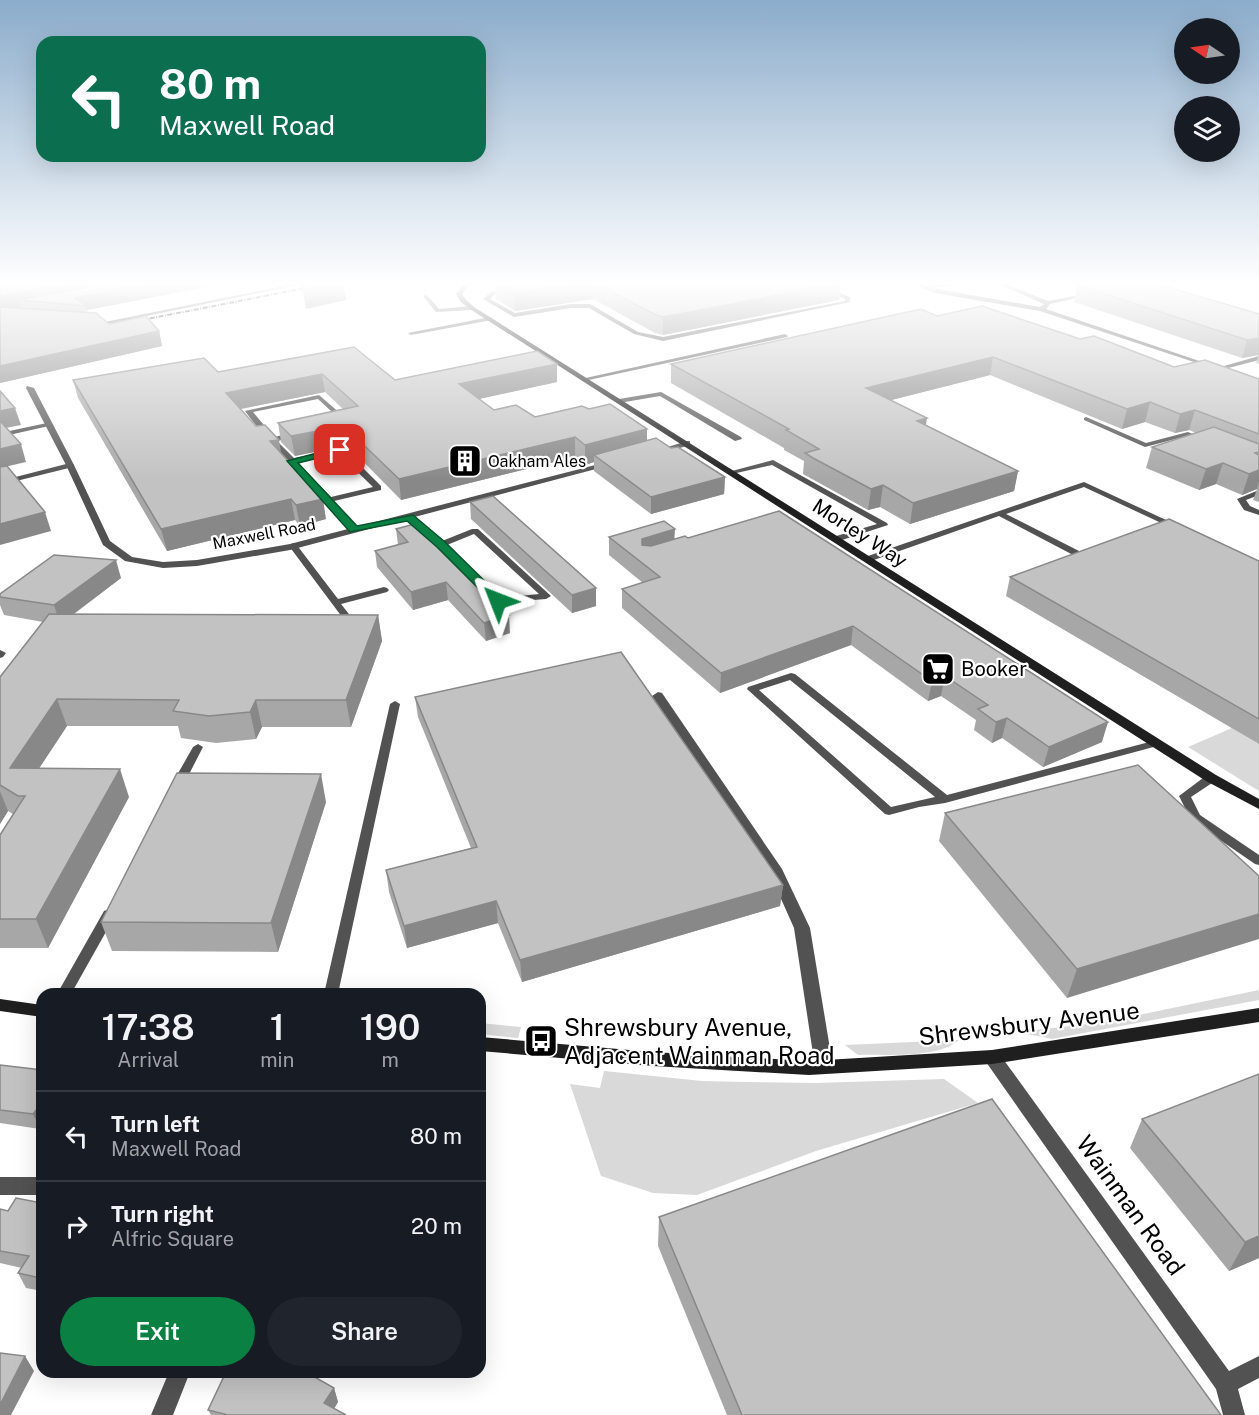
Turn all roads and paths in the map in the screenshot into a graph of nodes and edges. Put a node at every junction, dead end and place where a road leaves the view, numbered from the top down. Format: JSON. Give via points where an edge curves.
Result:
{"nodes":[{"id":1,"x":535,"y":348,"type":"edge"},
{"id":2,"x":729,"y":348,"type":"edge"},
{"id":3,"x":1156,"y":348,"type":"joint"},
{"id":4,"x":1139,"y":352,"type":"edge"},
{"id":5,"x":1259,"y":358,"type":"edge"},
{"id":6,"x":1219,"y":368,"type":"junction"},
{"id":7,"x":1199,"y":374,"type":"edge"},
{"id":8,"x":1239,"y":374,"type":"edge"},
{"id":9,"x":584,"y":379,"type":"junction"},
{"id":10,"x":30,"y":388,"type":"dead end"},
{"id":11,"x":622,"y":405,"type":"junction"},
{"id":12,"x":1086,"y":419,"type":"dead end"},
{"id":13,"x":47,"y":424,"type":"junction"},
{"id":14,"x":0,"y":435,"type":"edge"},
{"id":15,"x":738,"y":439,"type":"dead end"},
{"id":16,"x":272,"y":440,"type":"junction"},
{"id":17,"x":1208,"y":442,"type":"edge"},
{"id":18,"x":687,"y":443,"type":"junction"},
{"id":19,"x":640,"y":456,"type":"edge"},
{"id":20,"x":292,"y":461,"type":"junction"},
{"id":21,"x":617,"y":462,"type":"edge"},
{"id":22,"x":70,"y":465,"type":"junction"},
{"id":23,"x":732,"y":472,"type":"junction"},
{"id":24,"x":0,"y":483,"type":"edge"},
{"id":25,"x":1259,"y":492,"type":"edge"},
{"id":26,"x":329,"y":500,"type":"junction"},
{"id":27,"x":999,"y":513,"type":"junction"},
{"id":28,"x":1259,"y":513,"type":"edge"},
{"id":29,"x":798,"y":514,"type":"junction"},
{"id":30,"x":409,"y":518,"type":"junction"},
{"id":31,"x":787,"y":518,"type":"edge"},
{"id":32,"x":354,"y":530,"type":"junction"},
{"id":33,"x":1187,"y":532,"type":"edge"},
{"id":34,"x":836,"y":538,"type":"junction"},
{"id":35,"x":441,"y":544,"type":"junction"},
{"id":36,"x":293,"y":546,"type":"junction"},
{"id":37,"x":1080,"y":555,"type":"edge"},
{"id":38,"x":868,"y":559,"type":"junction"},
{"id":39,"x":384,"y":590,"type":"dead end"},
{"id":40,"x":336,"y":602,"type":"junction"},
{"id":41,"x":356,"y":630,"type":"edge"},
{"id":42,"x":658,"y":696,"type":"dead end"},
{"id":43,"x":395,"y":704,"type":"dead end"},
{"id":44,"x":1157,"y":743,"type":"junction"},
{"id":45,"x":198,"y":747,"type":"dead end"},
{"id":46,"x":1211,"y":778,"type":"junction"},
{"id":47,"x":171,"y":797,"type":"edge"},
{"id":48,"x":945,"y":799,"type":"junction"},
{"id":49,"x":1259,"y":805,"type":"edge"},
{"id":50,"x":1259,"y":861,"type":"edge"},
{"id":51,"x":115,"y":904,"type":"edge"},
{"id":52,"x":67,"y":988,"type":"edge"},
{"id":53,"x":332,"y":988,"type":"edge"},
{"id":54,"x":0,"y":1005,"type":"edge"},
{"id":55,"x":36,"y":1010,"type":"edge"},
{"id":56,"x":1259,"y":1015,"type":"edge"},
{"id":57,"x":486,"y":1045,"type":"edge"},
{"id":58,"x":993,"y":1057,"type":"junction"},
{"id":59,"x":824,"y":1067,"type":"junction"},
{"id":60,"x":0,"y":1186,"type":"edge"},
{"id":61,"x":36,"y":1186,"type":"edge"},
{"id":62,"x":1259,"y":1367,"type":"edge"},
{"id":63,"x":177,"y":1378,"type":"edge"},
{"id":64,"x":1226,"y":1383,"type":"junction"},
{"id":65,"x":162,"y":1415,"type":"edge"},
{"id":66,"x":1234,"y":1415,"type":"edge"}],
"edges":[{"from":1,"to":9,"type":"street","name":"Morley Way"},
{"from":2,"to":9,"type":"lane"},
{"from":3,"to":4,"type":"lane"},
{"from":3,"to":6,"type":"lane"},
{"from":5,"to":6,"type":"lane"},
{"from":6,"to":7,"type":"lane"},
{"from":6,"to":8,"type":"lane"},
{"from":9,"to":11,"type":"street","name":"Morley Way"},
{"from":10,"to":13,"type":"street","name":"Maxwell Road"},
{"from":11,"to":15,"type":"lane","via":[[661,394]]},
{"from":11,"to":18,"type":"street","name":"Morley Way"},
{"from":12,"to":17,"type":"lane","via":[[1145,445],[1188,434]]},
{"from":13,"to":14,"type":"lane"},
{"from":13,"to":22,"type":"street","name":"Maxwell Road"},
{"from":16,"to":16,"type":"lane","via":[[248,411],[319,397],[348,423]]},
{"from":16,"to":20,"type":"lane"},
{"from":18,"to":19,"type":"street"},
{"from":18,"to":23,"type":"street","name":"Morley Way"},
{"from":20,"to":26,"type":"lane"},
{"from":20,"to":26,"type":"lane","via":[[340,450],[378,488]]},
{"from":21,"to":30,"type":"street","name":"Maxwell Road"},
{"from":22,"to":24,"type":"lane"},
{"from":22,"to":36,"type":"street","name":"Maxwell Road","via":[[106,543],[129,559],[163,565],[198,563]]},
{"from":23,"to":29,"type":"street","name":"Morley Way"},
{"from":23,"to":34,"type":"lane","via":[[773,462],[884,525]]},
{"from":25,"to":28,"type":"lane","via":[[1241,499],[1247,508]]},
{"from":26,"to":32,"type":"lane"},
{"from":27,"to":33,"type":"lane","via":[[1084,484]]},
{"from":27,"to":37,"type":"lane"},
{"from":27,"to":38,"type":"lane"},
{"from":29,"to":31,"type":"lane"},
{"from":29,"to":34,"type":"street","name":"Morley Way"},
{"from":30,"to":32,"type":"street","name":"Maxwell Road"},
{"from":30,"to":35,"type":"lane"},
{"from":32,"to":36,"type":"street","name":"Maxwell Road"},
{"from":34,"to":38,"type":"street","name":"Morley Way"},
{"from":35,"to":35,"type":"lane","via":[[475,531],[546,596],[498,601]]},
{"from":36,"to":40,"type":"lane"},
{"from":38,"to":44,"type":"street","name":"Morley Way"},
{"from":39,"to":40,"type":"lane"},
{"from":40,"to":41,"type":"lane"},
{"from":42,"to":59,"type":"street","via":[[777,873],[802,928]]},
{"from":43,"to":53,"type":"lane"},
{"from":44,"to":46,"type":"street","name":"Morley Way"},
{"from":44,"to":48,"type":"lane"},
{"from":45,"to":47,"type":"lane"},
{"from":46,"to":49,"type":"street","name":"Morley Way"},
{"from":46,"to":50,"type":"lane","via":[[1185,796],[1195,817]]},
{"from":48,"to":48,"type":"lane","via":[[889,811],[752,689],[790,676]]},
{"from":51,"to":52,"type":"lane"},
{"from":54,"to":55,"type":"street"},
{"from":56,"to":58,"type":"street","name":"Shrewsbury Avenue"},
{"from":57,"to":59,"type":"street","name":"Shrewsbury Avenue","via":[[653,1059]]},
{"from":58,"to":59,"type":"street","name":"Shrewsbury Avenue"},
{"from":58,"to":64,"type":"street","name":"Wainman Road"},
{"from":60,"to":61,"type":"street"},
{"from":62,"to":64,"type":"street"},
{"from":63,"to":65,"type":"street"},
{"from":64,"to":66,"type":"street","name":"Wainman Road"}]}
